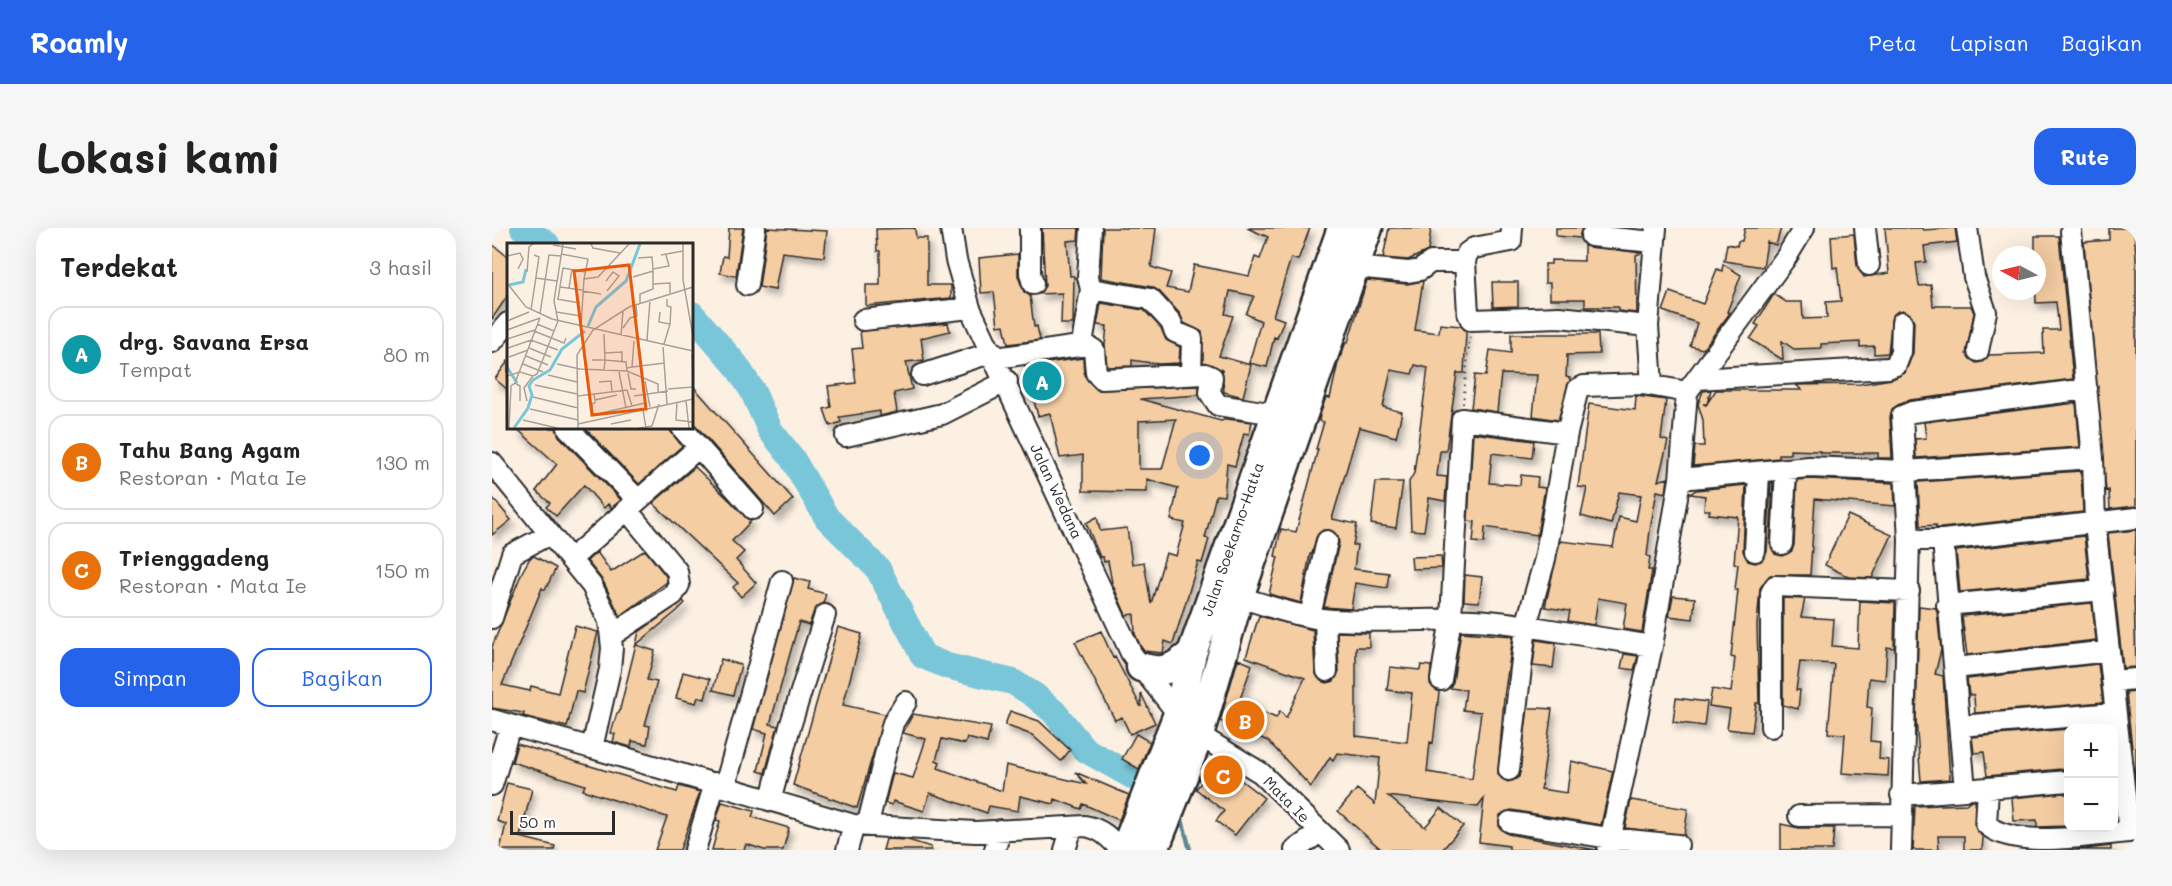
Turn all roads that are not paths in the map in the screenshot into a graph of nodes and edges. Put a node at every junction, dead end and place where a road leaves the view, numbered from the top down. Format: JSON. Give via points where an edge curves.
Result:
{"nodes":[{"id":1,"x":755,"y":228,"type":"edge"},
{"id":2,"x":951,"y":228,"type":"edge"},
{"id":3,"x":1030,"y":228,"type":"edge"},
{"id":4,"x":1091,"y":228,"type":"edge"},
{"id":5,"x":1342,"y":228,"type":"edge"},
{"id":6,"x":1368,"y":228,"type":"edge"},
{"id":7,"x":1512,"y":228,"type":"edge"},
{"id":8,"x":1804,"y":228,"type":"edge"},
{"id":9,"x":1865,"y":228,"type":"edge"},
{"id":10,"x":1968,"y":228,"type":"edge"},
{"id":11,"x":2071,"y":231,"type":"dead end"},
{"id":12,"x":1655,"y":235,"type":"edge"},
{"id":13,"x":1591,"y":236,"type":"dead end"},
{"id":14,"x":1465,"y":262,"type":"junction"},
{"id":15,"x":1869,"y":266,"type":"dead end"},
{"id":16,"x":1354,"y":267,"type":"junction"},
{"id":17,"x":1033,"y":284,"type":"dead end"},
{"id":18,"x":747,"y":285,"type":"dead end"},
{"id":19,"x":1091,"y":289,"type":"junction"},
{"id":20,"x":970,"y":308,"type":"junction"},
{"id":21,"x":863,"y":320,"type":"dead end"},
{"id":22,"x":1902,"y":322,"type":"dead end"},
{"id":23,"x":507,"y":324,"type":"edge"},
{"id":24,"x":1648,"y":326,"type":"junction"},
{"id":25,"x":492,"y":342,"type":"edge"},
{"id":26,"x":1082,"y":344,"type":"junction"},
{"id":27,"x":1978,"y":351,"type":"dead end"},
{"id":28,"x":994,"y":355,"type":"junction"},
{"id":29,"x":1191,"y":373,"type":"junction"},
{"id":30,"x":922,"y":375,"type":"dead end"},
{"id":31,"x":1006,"y":381,"type":"junction"},
{"id":32,"x":1652,"y":385,"type":"junction"},
{"id":33,"x":1692,"y":385,"type":"junction"},
{"id":34,"x":2087,"y":389,"type":"junction"},
{"id":35,"x":1276,"y":414,"type":"junction"},
{"id":36,"x":569,"y":429,"type":"edge"},
{"id":37,"x":683,"y":429,"type":"edge"},
{"id":38,"x":1567,"y":433,"type":"junction"},
{"id":39,"x":846,"y":436,"type":"dead end"},
{"id":40,"x":699,"y":447,"type":"junction"},
{"id":41,"x":2093,"y":458,"type":"junction"},
{"id":42,"x":492,"y":463,"type":"edge"},
{"id":43,"x":1786,"y":470,"type":"junction"},
{"id":44,"x":1906,"y":471,"type":"junction"},
{"id":45,"x":1758,"y":473,"type":"junction"},
{"id":46,"x":1680,"y":479,"type":"junction"},
{"id":47,"x":633,"y":505,"type":"junction"},
{"id":48,"x":753,"y":509,"type":"dead end"},
{"id":49,"x":2136,"y":518,"type":"edge"},
{"id":50,"x":2095,"y":524,"type":"junction"},
{"id":51,"x":550,"y":534,"type":"junction"},
{"id":52,"x":1909,"y":540,"type":"junction"},
{"id":53,"x":1943,"y":540,"type":"junction"},
{"id":54,"x":1327,"y":541,"type":"dead end"},
{"id":55,"x":1782,"y":544,"type":"dead end"},
{"id":56,"x":1755,"y":551,"type":"dead end"},
{"id":57,"x":571,"y":559,"type":"junction"},
{"id":58,"x":782,"y":581,"type":"dead end"},
{"id":59,"x":2103,"y":590,"type":"junction"},
{"id":60,"x":1909,"y":591,"type":"junction"},
{"id":61,"x":1239,"y":597,"type":"junction"},
{"id":62,"x":1947,"y":605,"type":"junction"},
{"id":63,"x":825,"y":615,"type":"dead end"},
{"id":64,"x":492,"y":618,"type":"edge"},
{"id":65,"x":1318,"y":618,"type":"junction"},
{"id":66,"x":1451,"y":618,"type":"junction"},
{"id":67,"x":1526,"y":626,"type":"junction"},
{"id":68,"x":611,"y":636,"type":"junction"},
{"id":69,"x":1653,"y":646,"type":"junction"},
{"id":70,"x":2109,"y":651,"type":"junction"},
{"id":71,"x":1192,"y":653,"type":"junction"},
{"id":72,"x":1141,"y":668,"type":"junction"},
{"id":73,"x":1954,"y":668,"type":"junction"},
{"id":74,"x":1327,"y":672,"type":"dead end"},
{"id":75,"x":2136,"y":679,"type":"edge"},
{"id":76,"x":1441,"y":680,"type":"dead end"},
{"id":77,"x":2112,"y":681,"type":"junction"},
{"id":78,"x":906,"y":702,"type":"dead end"},
{"id":79,"x":2115,"y":713,"type":"junction"},
{"id":80,"x":1178,"y":714,"type":"junction"},
{"id":81,"x":501,"y":723,"type":"edge"},
{"id":82,"x":2116,"y":724,"type":"edge"},
{"id":83,"x":1960,"y":726,"type":"junction"},
{"id":84,"x":1771,"y":728,"type":"dead end"},
{"id":85,"x":1200,"y":735,"type":"junction"},
{"id":86,"x":592,"y":748,"type":"junction"},
{"id":87,"x":1509,"y":770,"type":"dead end"},
{"id":88,"x":2118,"y":775,"type":"edge"},
{"id":89,"x":1169,"y":777,"type":"junction"},
{"id":90,"x":2064,"y":781,"type":"edge"},
{"id":91,"x":492,"y":785,"type":"edge"},
{"id":92,"x":720,"y":785,"type":"junction"},
{"id":93,"x":1988,"y":789,"type":"junction"},
{"id":94,"x":1965,"y":790,"type":"junction"},
{"id":95,"x":1901,"y":795,"type":"junction"},
{"id":96,"x":771,"y":798,"type":"junction"},
{"id":97,"x":1901,"y":815,"type":"junction"},
{"id":98,"x":1799,"y":816,"type":"dead end"},
{"id":99,"x":1510,"y":822,"type":"dead end"},
{"id":100,"x":861,"y":824,"type":"junction"},
{"id":101,"x":1072,"y":827,"type":"junction"},
{"id":102,"x":1000,"y":830,"type":"junction"},
{"id":103,"x":1320,"y":832,"type":"junction"},
{"id":104,"x":1127,"y":843,"type":"edge"},
{"id":105,"x":1608,"y":844,"type":"edge"},
{"id":106,"x":1678,"y":845,"type":"dead end"},
{"id":107,"x":695,"y":850,"type":"edge"},
{"id":108,"x":847,"y":850,"type":"edge"},
{"id":109,"x":995,"y":850,"type":"edge"},
{"id":110,"x":1065,"y":850,"type":"edge"},
{"id":111,"x":1154,"y":850,"type":"edge"},
{"id":112,"x":1295,"y":850,"type":"edge"},
{"id":113,"x":1339,"y":850,"type":"edge"},
{"id":114,"x":1901,"y":850,"type":"edge"}],
"edges":[{"from":1,"to":18,"type":"street"},
{"from":2,"to":20,"type":"street","name":"Jalan Wedana"},
{"from":3,"to":17,"type":"street"},
{"from":4,"to":19,"type":"street"},
{"from":5,"to":35,"type":"highway","name":"Jalan Soekarno-Hatta"},
{"from":6,"to":16,"type":"highway","name":"Jalan Soekarno-Hatta"},
{"from":7,"to":14,"type":"street","via":[[1511,241],[1474,248],[1467,253]]},
{"from":8,"to":33,"type":"street"},
{"from":9,"to":15,"type":"street"},
{"from":10,"to":27,"type":"street","via":[[1974,277],[1986,312]]},
{"from":11,"to":34,"type":"street"},
{"from":12,"to":13,"type":"street"},
{"from":12,"to":24,"type":"street"},
{"from":14,"to":16,"type":"street","via":[[1431,262],[1408,272]]},
{"from":14,"to":24,"type":"street","via":[[1471,320],[1559,317]]},
{"from":16,"to":61,"type":"highway","name":"Jalan Soekarno-Hatta"},
{"from":19,"to":26,"type":"street"},
{"from":19,"to":29,"type":"street","via":[[1150,299],[1175,332],[1192,339]]},
{"from":20,"to":21,"type":"street"},
{"from":20,"to":28,"type":"street","name":"Jalan Wedana"},
{"from":22,"to":33,"type":"street","via":[[1901,352],[1896,365],[1888,368]]},
{"from":23,"to":25,"type":"street"},
{"from":24,"to":32,"type":"street"},
{"from":26,"to":28,"type":"street"},
{"from":26,"to":29,"type":"street","via":[[1094,350],[1096,373],[1102,379]]},
{"from":28,"to":30,"type":"street"},
{"from":28,"to":31,"type":"street","name":"Jalan Wedana"},
{"from":29,"to":35,"type":"street","via":[[1212,377],[1210,393],[1218,405]]},
{"from":31,"to":39,"type":"street","via":[[942,414]]},
{"from":31,"to":72,"type":"street","name":"Jalan Wedana"},
{"from":32,"to":33,"type":"street"},
{"from":32,"to":38,"type":"street","via":[[1584,386],[1575,394]]},
{"from":33,"to":46,"type":"street"},
{"from":34,"to":41,"type":"street"},
{"from":34,"to":44,"type":"street","via":[[1905,413],[1901,419]]},
{"from":35,"to":71,"type":"highway","name":"Jalan Soekarno-Hatta"},
{"from":36,"to":47,"type":"street"},
{"from":37,"to":40,"type":"street"},
{"from":38,"to":66,"type":"street","via":[[1462,419]]},
{"from":38,"to":67,"type":"street","via":[[1545,558]]},
{"from":40,"to":47,"type":"street"},
{"from":40,"to":48,"type":"street"},
{"from":41,"to":44,"type":"street"},
{"from":41,"to":50,"type":"street"},
{"from":42,"to":51,"type":"street"},
{"from":43,"to":44,"type":"street","via":[[1809,467]]},
{"from":43,"to":45,"type":"street"},
{"from":43,"to":55,"type":"street"},
{"from":44,"to":52,"type":"street"},
{"from":45,"to":46,"type":"street"},
{"from":45,"to":56,"type":"street"},
{"from":46,"to":69,"type":"street"},
{"from":47,"to":57,"type":"street"},
{"from":47,"to":68,"type":"street","via":[[677,571],[679,585],[674,595]]},
{"from":49,"to":50,"type":"street"},
{"from":50,"to":53,"type":"street"},
{"from":50,"to":59,"type":"street"},
{"from":51,"to":57,"type":"street"},
{"from":51,"to":64,"type":"street","via":[[512,554]]},
{"from":52,"to":53,"type":"street"},
{"from":52,"to":60,"type":"street"},
{"from":53,"to":62,"type":"street"},
{"from":54,"to":65,"type":"street"},
{"from":57,"to":68,"type":"street","via":[[603,605]]},
{"from":58,"to":92,"type":"street"},
{"from":59,"to":62,"type":"street"},
{"from":59,"to":70,"type":"street"},
{"from":60,"to":84,"type":"street","via":[[1775,586],[1771,593]]},
{"from":60,"to":95,"type":"street"},
{"from":61,"to":65,"type":"street"},
{"from":61,"to":85,"type":"highway","name":"Jalan Soekarno-Hatta"},
{"from":62,"to":73,"type":"street"},
{"from":63,"to":96,"type":"street"},
{"from":65,"to":66,"type":"street"},
{"from":65,"to":74,"type":"street"},
{"from":66,"to":67,"type":"street"},
{"from":66,"to":76,"type":"street"},
{"from":67,"to":69,"type":"street"},
{"from":67,"to":87,"type":"street"},
{"from":68,"to":86,"type":"street","via":[[610,669]]},
{"from":69,"to":105,"type":"street"},
{"from":70,"to":73,"type":"street"},
{"from":70,"to":77,"type":"street"},
{"from":71,"to":72,"type":"highway","via":[[1170,669]]},
{"from":71,"to":80,"type":"highway","name":"Jalan Soekarno-Hatta"},
{"from":72,"to":80,"type":"street","name":"Jalan Wedana"},
{"from":73,"to":83,"type":"street"},
{"from":75,"to":77,"type":"street"},
{"from":77,"to":79,"type":"street"},
{"from":78,"to":100,"type":"street","via":[[893,723]]},
{"from":79,"to":82,"type":"street"},
{"from":79,"to":83,"type":"street"},
{"from":80,"to":85,"type":"street","name":"Jalan Wedana"},
{"from":80,"to":89,"type":"highway","name":"Jalan Soekarno-Hatta"},
{"from":81,"to":86,"type":"street"},
{"from":81,"to":91,"type":"street"},
{"from":83,"to":94,"type":"street"},
{"from":85,"to":89,"type":"highway","name":"Jalan Soekarno-Hatta"},
{"from":85,"to":103,"type":"street","name":"Mata Ie","via":[[1261,773]]},
{"from":86,"to":92,"type":"street"},
{"from":88,"to":93,"type":"street","via":[[2128,832],[2038,840],[2002,836],[1986,824]]},
{"from":89,"to":104,"type":"highway","name":"Jalan Soekarno-Hatta"},
{"from":89,"to":111,"type":"highway","name":"Jalan Soekarno-Hatta"},
{"from":90,"to":93,"type":"street"},
{"from":92,"to":96,"type":"street"},
{"from":92,"to":107,"type":"street"},
{"from":93,"to":94,"type":"street"},
{"from":94,"to":95,"type":"street"},
{"from":95,"to":97,"type":"street"},
{"from":96,"to":100,"type":"street"},
{"from":97,"to":98,"type":"street"},
{"from":97,"to":114,"type":"street"},
{"from":99,"to":105,"type":"street"},
{"from":100,"to":102,"type":"street","via":[[975,832]]},
{"from":100,"to":108,"type":"street"},
{"from":101,"to":102,"type":"street"},
{"from":101,"to":104,"type":"street","via":[[1096,828]]},
{"from":101,"to":110,"type":"street"},
{"from":102,"to":109,"type":"street"},
{"from":103,"to":112,"type":"street"},
{"from":103,"to":113,"type":"street","name":"Mata Ie"},
{"from":105,"to":106,"type":"street"}]}
